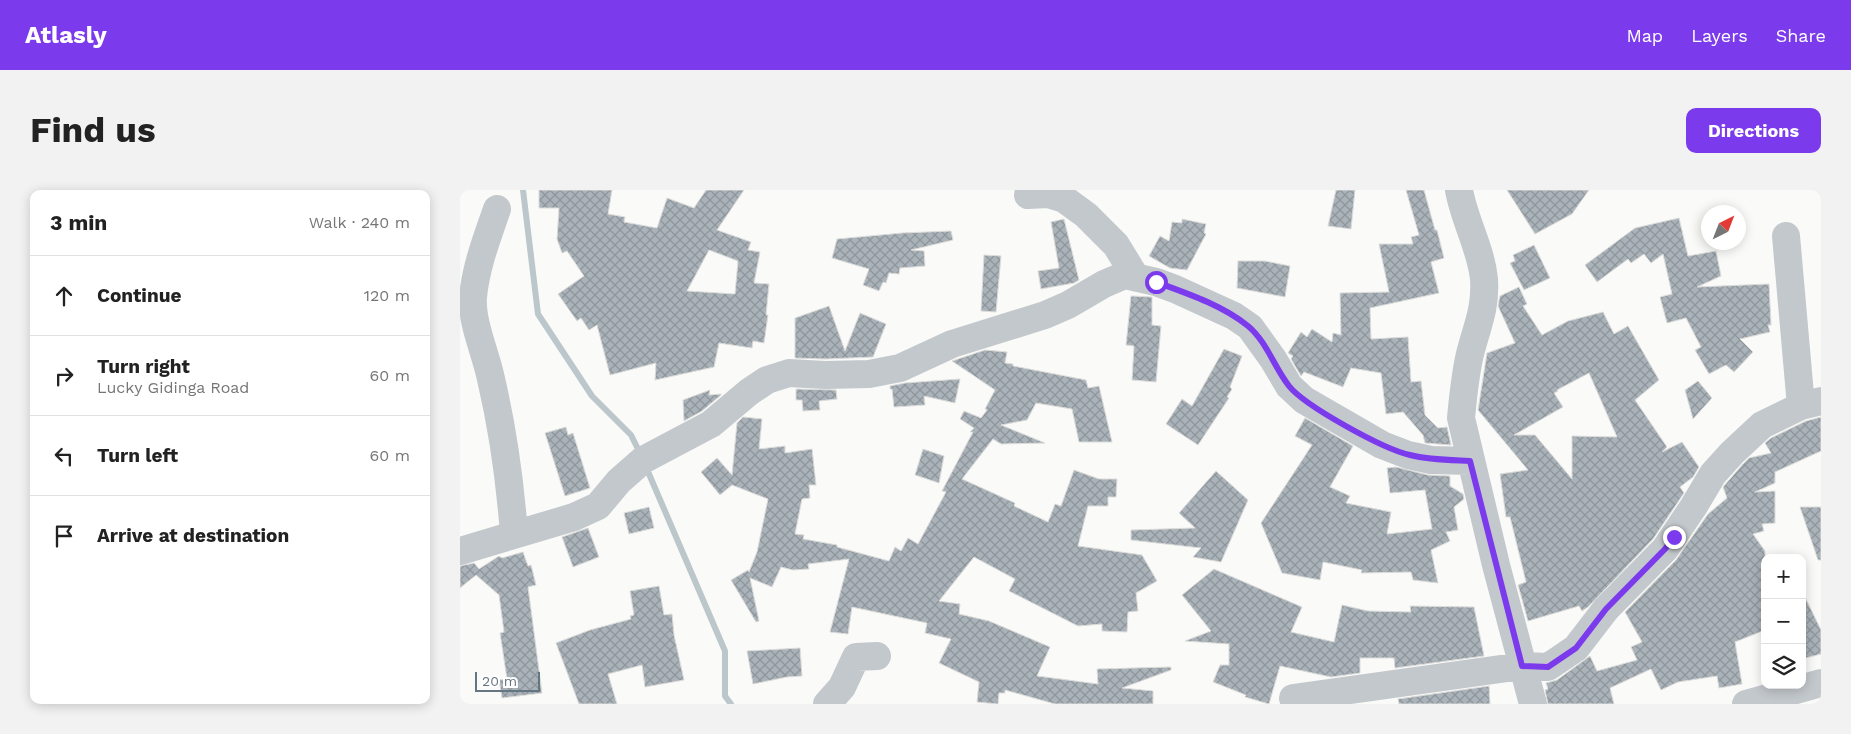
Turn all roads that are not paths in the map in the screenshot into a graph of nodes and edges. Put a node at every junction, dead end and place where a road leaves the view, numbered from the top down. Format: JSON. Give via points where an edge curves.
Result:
{"nodes":[{"id":1,"x":1459,"y":190,"type":"edge"},
{"id":2,"x":1028,"y":195,"type":"dead end"},
{"id":3,"x":497,"y":209,"type":"dead end"},
{"id":4,"x":1786,"y":236,"type":"dead end"},
{"id":5,"x":1136,"y":276,"type":"junction"},
{"id":6,"x":1811,"y":404,"type":"edge"},
{"id":7,"x":1470,"y":461,"type":"junction"},
{"id":8,"x":514,"y":534,"type":"junction"},
{"id":9,"x":460,"y":551,"type":"edge"},
{"id":10,"x":877,"y":656,"type":"dead end"},
{"id":11,"x":1522,"y":666,"type":"junction"},
{"id":12,"x":1809,"y":692,"type":"edge"},
{"id":13,"x":1293,"y":698,"type":"dead end"},
{"id":14,"x":827,"y":704,"type":"edge"},
{"id":15,"x":1533,"y":704,"type":"edge"},
{"id":16,"x":1746,"y":704,"type":"edge"}],
"edges":[{"from":1,"to":7,"type":"street","via":[[1484,277],[1481,321],[1470,354],[1461,418]]},
{"from":2,"to":5,"type":"street","via":[[1048,194],[1086,215],[1116,245]]},
{"from":3,"to":8,"type":"street","via":[[478,264],[473,299],[501,424]]},
{"from":4,"to":6,"type":"street"},
{"from":5,"to":7,"type":"street","via":[[1175,289],[1234,316],[1250,327],[1289,386],[1304,400],[1382,445],[1431,460]]},
{"from":5,"to":8,"type":"street","via":[[1125,275],[1068,306],[952,344],[900,368],[869,374],[790,373],[768,380],[711,424],[644,460],[619,481],[598,506],[574,517]]},
{"from":6,"to":11,"type":"street","via":[[1762,424],[1732,453],[1713,474],[1665,549],[1606,609],[1576,648],[1548,667]]},
{"from":7,"to":11,"type":"street"},
{"from":8,"to":9,"type":"street"},
{"from":10,"to":14,"type":"street","via":[[856,657],[842,687]]},
{"from":11,"to":13,"type":"street"},
{"from":11,"to":15,"type":"street"},
{"from":12,"to":16,"type":"street"}]}
